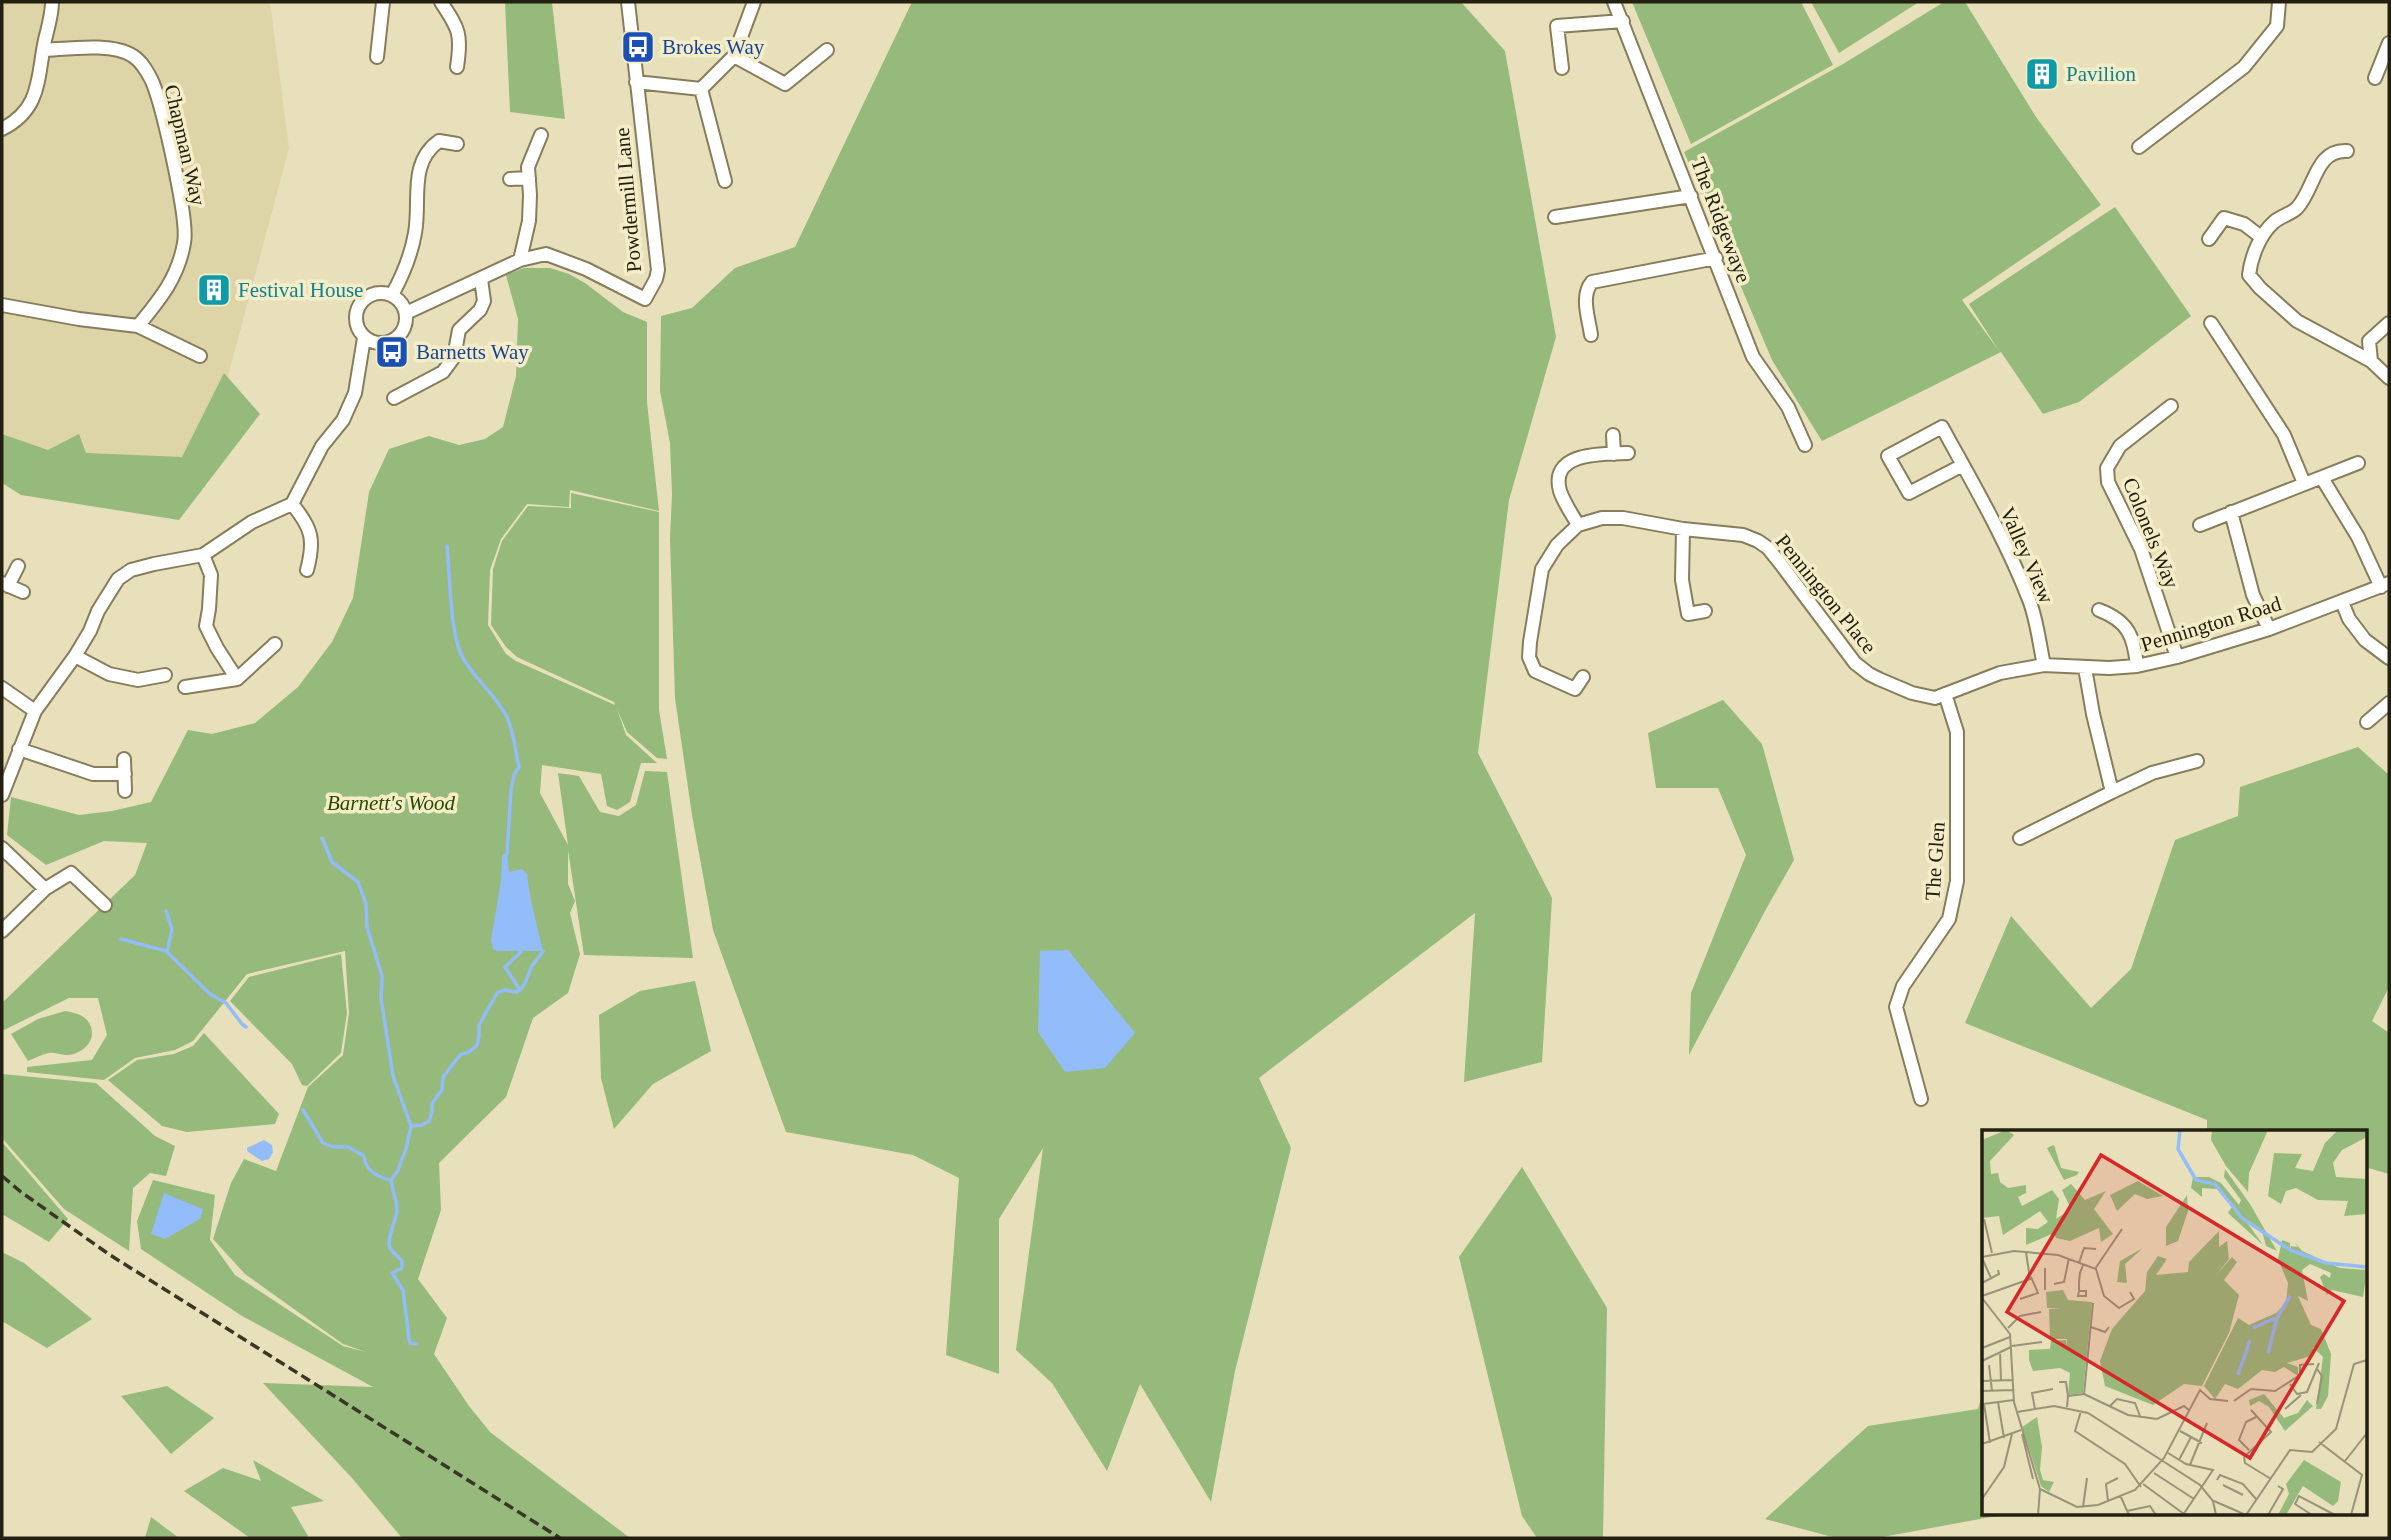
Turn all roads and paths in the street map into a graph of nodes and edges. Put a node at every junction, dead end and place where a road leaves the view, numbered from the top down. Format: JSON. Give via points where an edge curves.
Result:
{"nodes":[{"id":1,"x":52,"y":2,"type":"edge"},
{"id":2,"x":383,"y":2,"type":"edge"},
{"id":3,"x":441,"y":2,"type":"edge"},
{"id":4,"x":628,"y":2,"type":"edge"},
{"id":5,"x":754,"y":2,"type":"edge"},
{"id":6,"x":1614,"y":2,"type":"edge"},
{"id":7,"x":2280,"y":2,"type":"edge"},
{"id":8,"x":1623,"y":21,"type":"junction"},
{"id":9,"x":2389,"y":43,"type":"edge"},
{"id":10,"x":43,"y":50,"type":"junction"},
{"id":11,"x":827,"y":50,"type":"dead end"},
{"id":12,"x":734,"y":56,"type":"junction"},
{"id":13,"x":377,"y":57,"type":"dead end"},
{"id":14,"x":457,"y":67,"type":"dead end"},
{"id":15,"x":1562,"y":68,"type":"dead end"},
{"id":16,"x":2375,"y":78,"type":"dead end"},
{"id":17,"x":636,"y":82,"type":"junction"},
{"id":18,"x":701,"y":89,"type":"junction"},
{"id":19,"x":2,"y":129,"type":"edge"},
{"id":20,"x":541,"y":135,"type":"dead end"},
{"id":21,"x":457,"y":144,"type":"dead end"},
{"id":22,"x":2139,"y":147,"type":"dead end"},
{"id":23,"x":2347,"y":151,"type":"dead end"},
{"id":24,"x":510,"y":178,"type":"dead end"},
{"id":25,"x":529,"y":178,"type":"junction"},
{"id":26,"x":725,"y":181,"type":"dead end"},
{"id":27,"x":1691,"y":196,"type":"junction"},
{"id":28,"x":1555,"y":217,"type":"dead end"},
{"id":29,"x":2261,"y":237,"type":"junction"},
{"id":30,"x":2209,"y":239,"type":"dead end"},
{"id":31,"x":1716,"y":258,"type":"junction"},
{"id":32,"x":520,"y":260,"type":"junction"},
{"id":33,"x":481,"y":279,"type":"junction"},
{"id":34,"x":392,"y":295,"type":"junction"},
{"id":35,"x":2,"y":305,"type":"edge"},
{"id":36,"x":406,"y":313,"type":"junction"},
{"id":37,"x":2211,"y":323,"type":"dead end"},
{"id":38,"x":2389,"y":323,"type":"edge"},
{"id":39,"x":138,"y":326,"type":"junction"},
{"id":40,"x":1591,"y":335,"type":"dead end"},
{"id":41,"x":364,"y":338,"type":"junction"},
{"id":42,"x":200,"y":356,"type":"dead end"},
{"id":43,"x":2371,"y":361,"type":"junction"},
{"id":44,"x":2389,"y":378,"type":"edge"},
{"id":45,"x":394,"y":398,"type":"dead end"},
{"id":46,"x":2171,"y":406,"type":"dead end"},
{"id":47,"x":1613,"y":435,"type":"dead end"},
{"id":48,"x":1805,"y":444,"type":"dead end"},
{"id":49,"x":1628,"y":453,"type":"dead end"},
{"id":50,"x":1614,"y":454,"type":"junction"},
{"id":51,"x":2358,"y":463,"type":"dead end"},
{"id":52,"x":1963,"y":465,"type":"junction"},
{"id":53,"x":2322,"y":478,"type":"junction"},
{"id":54,"x":2304,"y":483,"type":"junction"},
{"id":55,"x":292,"y":504,"type":"junction"},
{"id":56,"x":2231,"y":512,"type":"junction"},
{"id":57,"x":1578,"y":525,"type":"junction"},
{"id":58,"x":2200,"y":526,"type":"dead end"},
{"id":59,"x":1683,"y":530,"type":"junction"},
{"id":60,"x":203,"y":555,"type":"junction"},
{"id":61,"x":18,"y":566,"type":"dead end"},
{"id":62,"x":307,"y":570,"type":"dead end"},
{"id":63,"x":5,"y":584,"type":"edge"},
{"id":64,"x":2385,"y":585,"type":"edge"},
{"id":65,"x":23,"y":592,"type":"dead end"},
{"id":66,"x":2342,"y":603,"type":"junction"},
{"id":67,"x":2099,"y":610,"type":"dead end"},
{"id":68,"x":1705,"y":611,"type":"dead end"},
{"id":69,"x":2269,"y":629,"type":"junction"},
{"id":70,"x":275,"y":644,"type":"dead end"},
{"id":71,"x":75,"y":656,"type":"junction"},
{"id":72,"x":2177,"y":657,"type":"junction"},
{"id":73,"x":2389,"y":658,"type":"edge"},
{"id":74,"x":2044,"y":665,"type":"junction"},
{"id":75,"x":2137,"y":666,"type":"junction"},
{"id":76,"x":2085,"y":668,"type":"junction"},
{"id":77,"x":165,"y":675,"type":"dead end"},
{"id":78,"x":1583,"y":677,"type":"dead end"},
{"id":79,"x":237,"y":679,"type":"junction"},
{"id":80,"x":1879,"y":679,"type":"joint"},
{"id":81,"x":185,"y":687,"type":"dead end"},
{"id":82,"x":2,"y":688,"type":"edge"},
{"id":83,"x":1945,"y":694,"type":"junction"},
{"id":84,"x":2389,"y":703,"type":"edge"},
{"id":85,"x":35,"y":711,"type":"junction"},
{"id":86,"x":2367,"y":722,"type":"dead end"},
{"id":87,"x":19,"y":749,"type":"junction"},
{"id":88,"x":124,"y":759,"type":"dead end"},
{"id":89,"x":2197,"y":761,"type":"dead end"},
{"id":90,"x":125,"y":774,"type":"junction"},
{"id":91,"x":125,"y":791,"type":"dead end"},
{"id":92,"x":2112,"y":792,"type":"junction"},
{"id":93,"x":2,"y":794,"type":"edge"},
{"id":94,"x":2020,"y":838,"type":"dead end"},
{"id":95,"x":2,"y":848,"type":"edge"},
{"id":96,"x":45,"y":889,"type":"junction"},
{"id":97,"x":105,"y":905,"type":"dead end"},
{"id":98,"x":2,"y":931,"type":"edge"},
{"id":99,"x":1921,"y":1099,"type":"dead end"}],
"edges":[{"from":1,"to":10,"type":"street"},
{"from":2,"to":13,"type":"street"},
{"from":3,"to":14,"type":"street","via":[[457,26],[461,46]]},
{"from":4,"to":17,"type":"street","name":"Powdermill Lane"},
{"from":5,"to":12,"type":"street"},
{"from":6,"to":8,"type":"street","name":"The Ridgewaye"},
{"from":7,"to":22,"type":"street","via":[[2277,26],[2244,67]]},
{"from":8,"to":15,"type":"street","via":[[1557,26]]},
{"from":8,"to":27,"type":"street","name":"The Ridgewaye"},
{"from":9,"to":16,"type":"street"},
{"from":10,"to":19,"type":"street","via":[[38,90],[25,110]]},
{"from":10,"to":39,"type":"street","name":"Chapman Way","via":[[114,49],[131,54],[143,64],[153,83],[179,191],[185,241],[170,285]]},
{"from":11,"to":12,"type":"street","via":[[785,84]]},
{"from":12,"to":18,"type":"street"},
{"from":17,"to":18,"type":"street"},
{"from":17,"to":32,"type":"street","name":"Powdermill Lane","via":[[658,270],[645,299],[546,254]]},
{"from":18,"to":26,"type":"street"},
{"from":20,"to":25,"type":"street","via":[[528,167]]},
{"from":21,"to":34,"type":"street","via":[[431,139],[424,155],[413,247]]},
{"from":23,"to":29,"type":"street","via":[[2325,158],[2297,208],[2274,222]]},
{"from":24,"to":25,"type":"street"},
{"from":25,"to":32,"type":"street","via":[[529,221]]},
{"from":27,"to":28,"type":"street"},
{"from":27,"to":31,"type":"street","name":"The Ridgewaye"},
{"from":29,"to":30,"type":"street","via":[[2244,224],[2224,218]]},
{"from":29,"to":43,"type":"street","via":[[2249,275],[2260,288],[2297,321]]},
{"from":31,"to":40,"type":"street","via":[[1592,282],[1586,289]]},
{"from":31,"to":48,"type":"street","name":"The Ridgewaye","via":[[1753,357],[1788,407]]},
{"from":32,"to":33,"type":"street","name":"Powdermill Lane"},
{"from":33,"to":36,"type":"street","name":"Powdermill Lane"},
{"from":33,"to":45,"type":"street","via":[[484,300],[459,330],[454,357],[443,372]]},
{"from":34,"to":36,"type":"street"},
{"from":34,"to":41,"type":"street","via":[[369,296],[358,308],[356,324]]},
{"from":35,"to":39,"type":"street"},
{"from":36,"to":41,"type":"street","via":[[405,329],[394,340],[379,344]]},
{"from":37,"to":54,"type":"street","via":[[2284,435]]},
{"from":38,"to":43,"type":"street","via":[[2369,341]]},
{"from":39,"to":42,"type":"street"},
{"from":41,"to":55,"type":"street","via":[[355,393]]},
{"from":43,"to":44,"type":"street"},
{"from":46,"to":72,"type":"street","name":"Colonels Way","via":[[2120,446],[2107,468],[2108,482],[2141,549]]},
{"from":47,"to":50,"type":"street"},
{"from":49,"to":50,"type":"street"},
{"from":50,"to":57,"type":"street","via":[[1580,456],[1561,471],[1561,494]]},
{"from":51,"to":53,"type":"street"},
{"from":52,"to":52,"type":"street","name":"Valley View","via":[[1942,427],[1888,456],[1909,493]]},
{"from":52,"to":74,"type":"street","name":"Valley View","via":[[2029,598]]},
{"from":53,"to":54,"type":"street"},
{"from":53,"to":64,"type":"street"},
{"from":54,"to":56,"type":"street"},
{"from":55,"to":60,"type":"street","via":[[252,522]]},
{"from":55,"to":62,"type":"street","via":[[313,539]]},
{"from":56,"to":58,"type":"street"},
{"from":56,"to":69,"type":"street","via":[[2253,595]]},
{"from":57,"to":59,"type":"street","name":"Pennington Place","via":[[1623,518]]},
{"from":57,"to":78,"type":"street","via":[[1557,545],[1542,569],[1529,657],[1535,671],[1575,689]]},
{"from":59,"to":68,"type":"street","via":[[1682,580],[1688,614]]},
{"from":59,"to":80,"type":"street","name":"Pennington Place","via":[[1743,535],[1768,548],[1855,663]]},
{"from":60,"to":71,"type":"street","via":[[131,570],[118,579]]},
{"from":60,"to":79,"type":"street","via":[[211,575],[206,626]]},
{"from":61,"to":63,"type":"street"},
{"from":63,"to":65,"type":"street"},
{"from":64,"to":66,"type":"street","name":"Pennington Road"},
{"from":66,"to":69,"type":"street","name":"Pennington Road"},
{"from":66,"to":73,"type":"street","via":[[2365,640]]},
{"from":67,"to":75,"type":"street","via":[[2118,617],[2135,643]]},
{"from":69,"to":72,"type":"street","name":"Pennington Road"},
{"from":70,"to":79,"type":"street"},
{"from":71,"to":77,"type":"street","via":[[109,674],[138,680]]},
{"from":71,"to":85,"type":"street"},
{"from":72,"to":75,"type":"street","name":"Pennington Road"},
{"from":74,"to":76,"type":"street","name":"Pennington Road"},
{"from":74,"to":83,"type":"street","name":"Pennington Road","via":[[2000,673]]},
{"from":75,"to":76,"type":"street","name":"Pennington Road"},
{"from":76,"to":92,"type":"street"},
{"from":79,"to":81,"type":"street"},
{"from":80,"to":83,"type":"street","name":"Pennington Road","via":[[1912,693],[1935,698]]},
{"from":82,"to":85,"type":"street"},
{"from":83,"to":99,"type":"street","name":"The Glen","via":[[1957,732],[1957,881],[1949,919],[1903,986],[1896,1007]]},
{"from":84,"to":86,"type":"street"},
{"from":85,"to":87,"type":"street"},
{"from":87,"to":90,"type":"street","via":[[93,774]]},
{"from":87,"to":93,"type":"street"},
{"from":88,"to":90,"type":"street"},
{"from":89,"to":92,"type":"street","via":[[2152,773]]},
{"from":90,"to":91,"type":"street"},
{"from":92,"to":94,"type":"street"},
{"from":95,"to":96,"type":"street"},
{"from":96,"to":97,"type":"street","via":[[71,873]]},
{"from":96,"to":98,"type":"street"}]}
